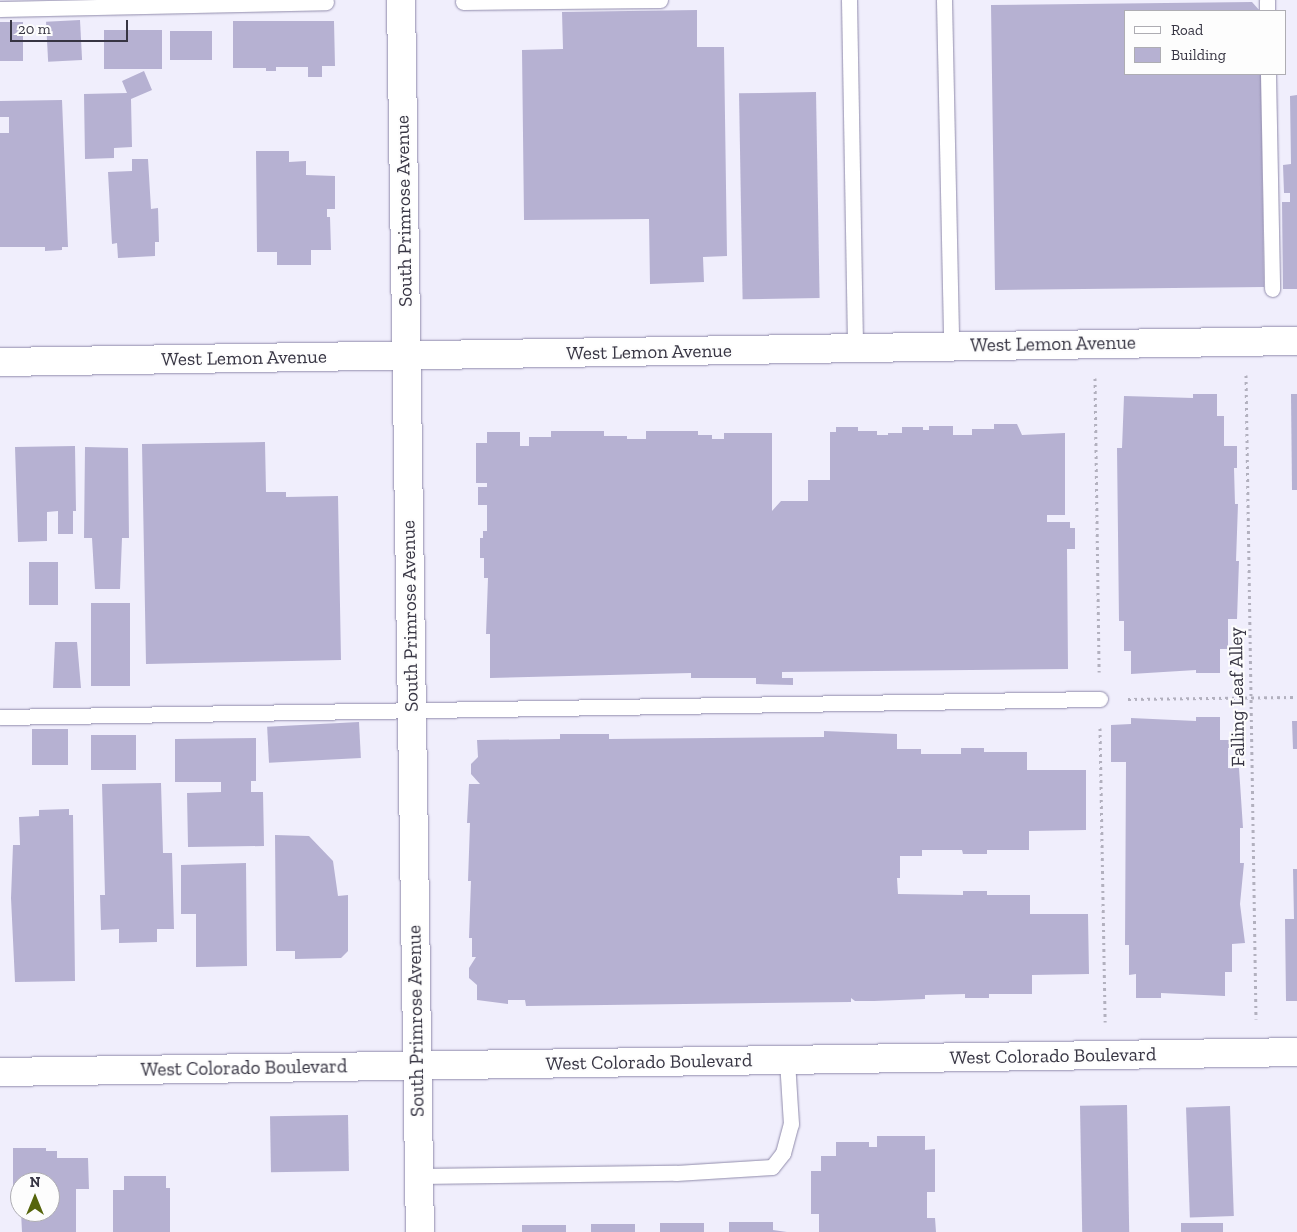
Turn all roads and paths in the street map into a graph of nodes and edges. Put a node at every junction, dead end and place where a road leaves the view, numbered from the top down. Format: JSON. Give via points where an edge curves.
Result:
{"nodes":[{"id":1,"x":401,"y":0,"type":"edge"},
{"id":2,"x":660,"y":0,"type":"edge"},
{"id":3,"x":849,"y":0,"type":"edge"},
{"id":4,"x":944,"y":0,"type":"edge"},
{"id":5,"x":496,"y":1,"type":"edge"},
{"id":6,"x":585,"y":1,"type":"edge"},
{"id":7,"x":326,"y":2,"type":"dead end"},
{"id":8,"x":463,"y":2,"type":"dead end"},
{"id":9,"x":0,"y":9,"type":"edge"},
{"id":10,"x":1268,"y":75,"type":"edge"},
{"id":11,"x":1272,"y":290,"type":"dead end"},
{"id":12,"x":1297,"y":341,"type":"edge"},
{"id":13,"x":1245,"y":342,"type":"junction"},
{"id":14,"x":952,"y":346,"type":"junction"},
{"id":15,"x":855,"y":348,"type":"junction"},
{"id":16,"x":406,"y":356,"type":"junction"},
{"id":17,"x":0,"y":362,"type":"edge"},
{"id":18,"x":1251,"y":697,"type":"junction"},
{"id":19,"x":1297,"y":697,"type":"edge"},
{"id":20,"x":1100,"y":700,"type":"joint"},
{"id":21,"x":411,"y":710,"type":"junction"},
{"id":22,"x":0,"y":717,"type":"edge"},
{"id":23,"x":1257,"y":1052,"type":"junction"},
{"id":24,"x":1297,"y":1052,"type":"edge"},
{"id":25,"x":787,"y":1060,"type":"junction"},
{"id":26,"x":417,"y":1066,"type":"junction"},
{"id":27,"x":0,"y":1072,"type":"edge"},
{"id":28,"x":419,"y":1176,"type":"junction"},
{"id":29,"x":420,"y":1232,"type":"edge"}],
"edges":[{"from":1,"to":16,"type":"street","name":"South Primrose Avenue"},
{"from":2,"to":6,"type":"lane"},
{"from":3,"to":15,"type":"lane"},
{"from":4,"to":14,"type":"lane"},
{"from":5,"to":6,"type":"lane"},
{"from":5,"to":8,"type":"lane"},
{"from":7,"to":9,"type":"lane"},
{"from":10,"to":11,"type":"lane"},
{"from":12,"to":13,"type":"street","name":"West Lemon Avenue"},
{"from":13,"to":14,"type":"street","name":"West Lemon Avenue"},
{"from":13,"to":18,"type":"path","name":"Falling Leaf Alley"},
{"from":14,"to":15,"type":"street","name":"West Lemon Avenue"},
{"from":15,"to":16,"type":"street","name":"West Lemon Avenue"},
{"from":16,"to":17,"type":"street","name":"West Lemon Avenue"},
{"from":16,"to":21,"type":"street","name":"South Primrose Avenue"},
{"from":18,"to":19,"type":"path"},
{"from":18,"to":20,"type":"path"},
{"from":18,"to":23,"type":"path","name":"Falling Leaf Alley"},
{"from":20,"to":21,"type":"lane"},
{"from":21,"to":22,"type":"lane"},
{"from":21,"to":26,"type":"street","name":"South Primrose Avenue"},
{"from":23,"to":24,"type":"street","name":"West Colorado Boulevard"},
{"from":23,"to":25,"type":"street","name":"West Colorado Boulevard"},
{"from":25,"to":26,"type":"street","name":"West Colorado Boulevard"},
{"from":25,"to":28,"type":"lane","via":[[791,1124],[783,1153],[772,1167],[676,1173]]},
{"from":26,"to":27,"type":"street","name":"West Colorado Boulevard"},
{"from":26,"to":28,"type":"street","name":"South Primrose Avenue"},
{"from":28,"to":29,"type":"street","name":"South Primrose Avenue"}]}
